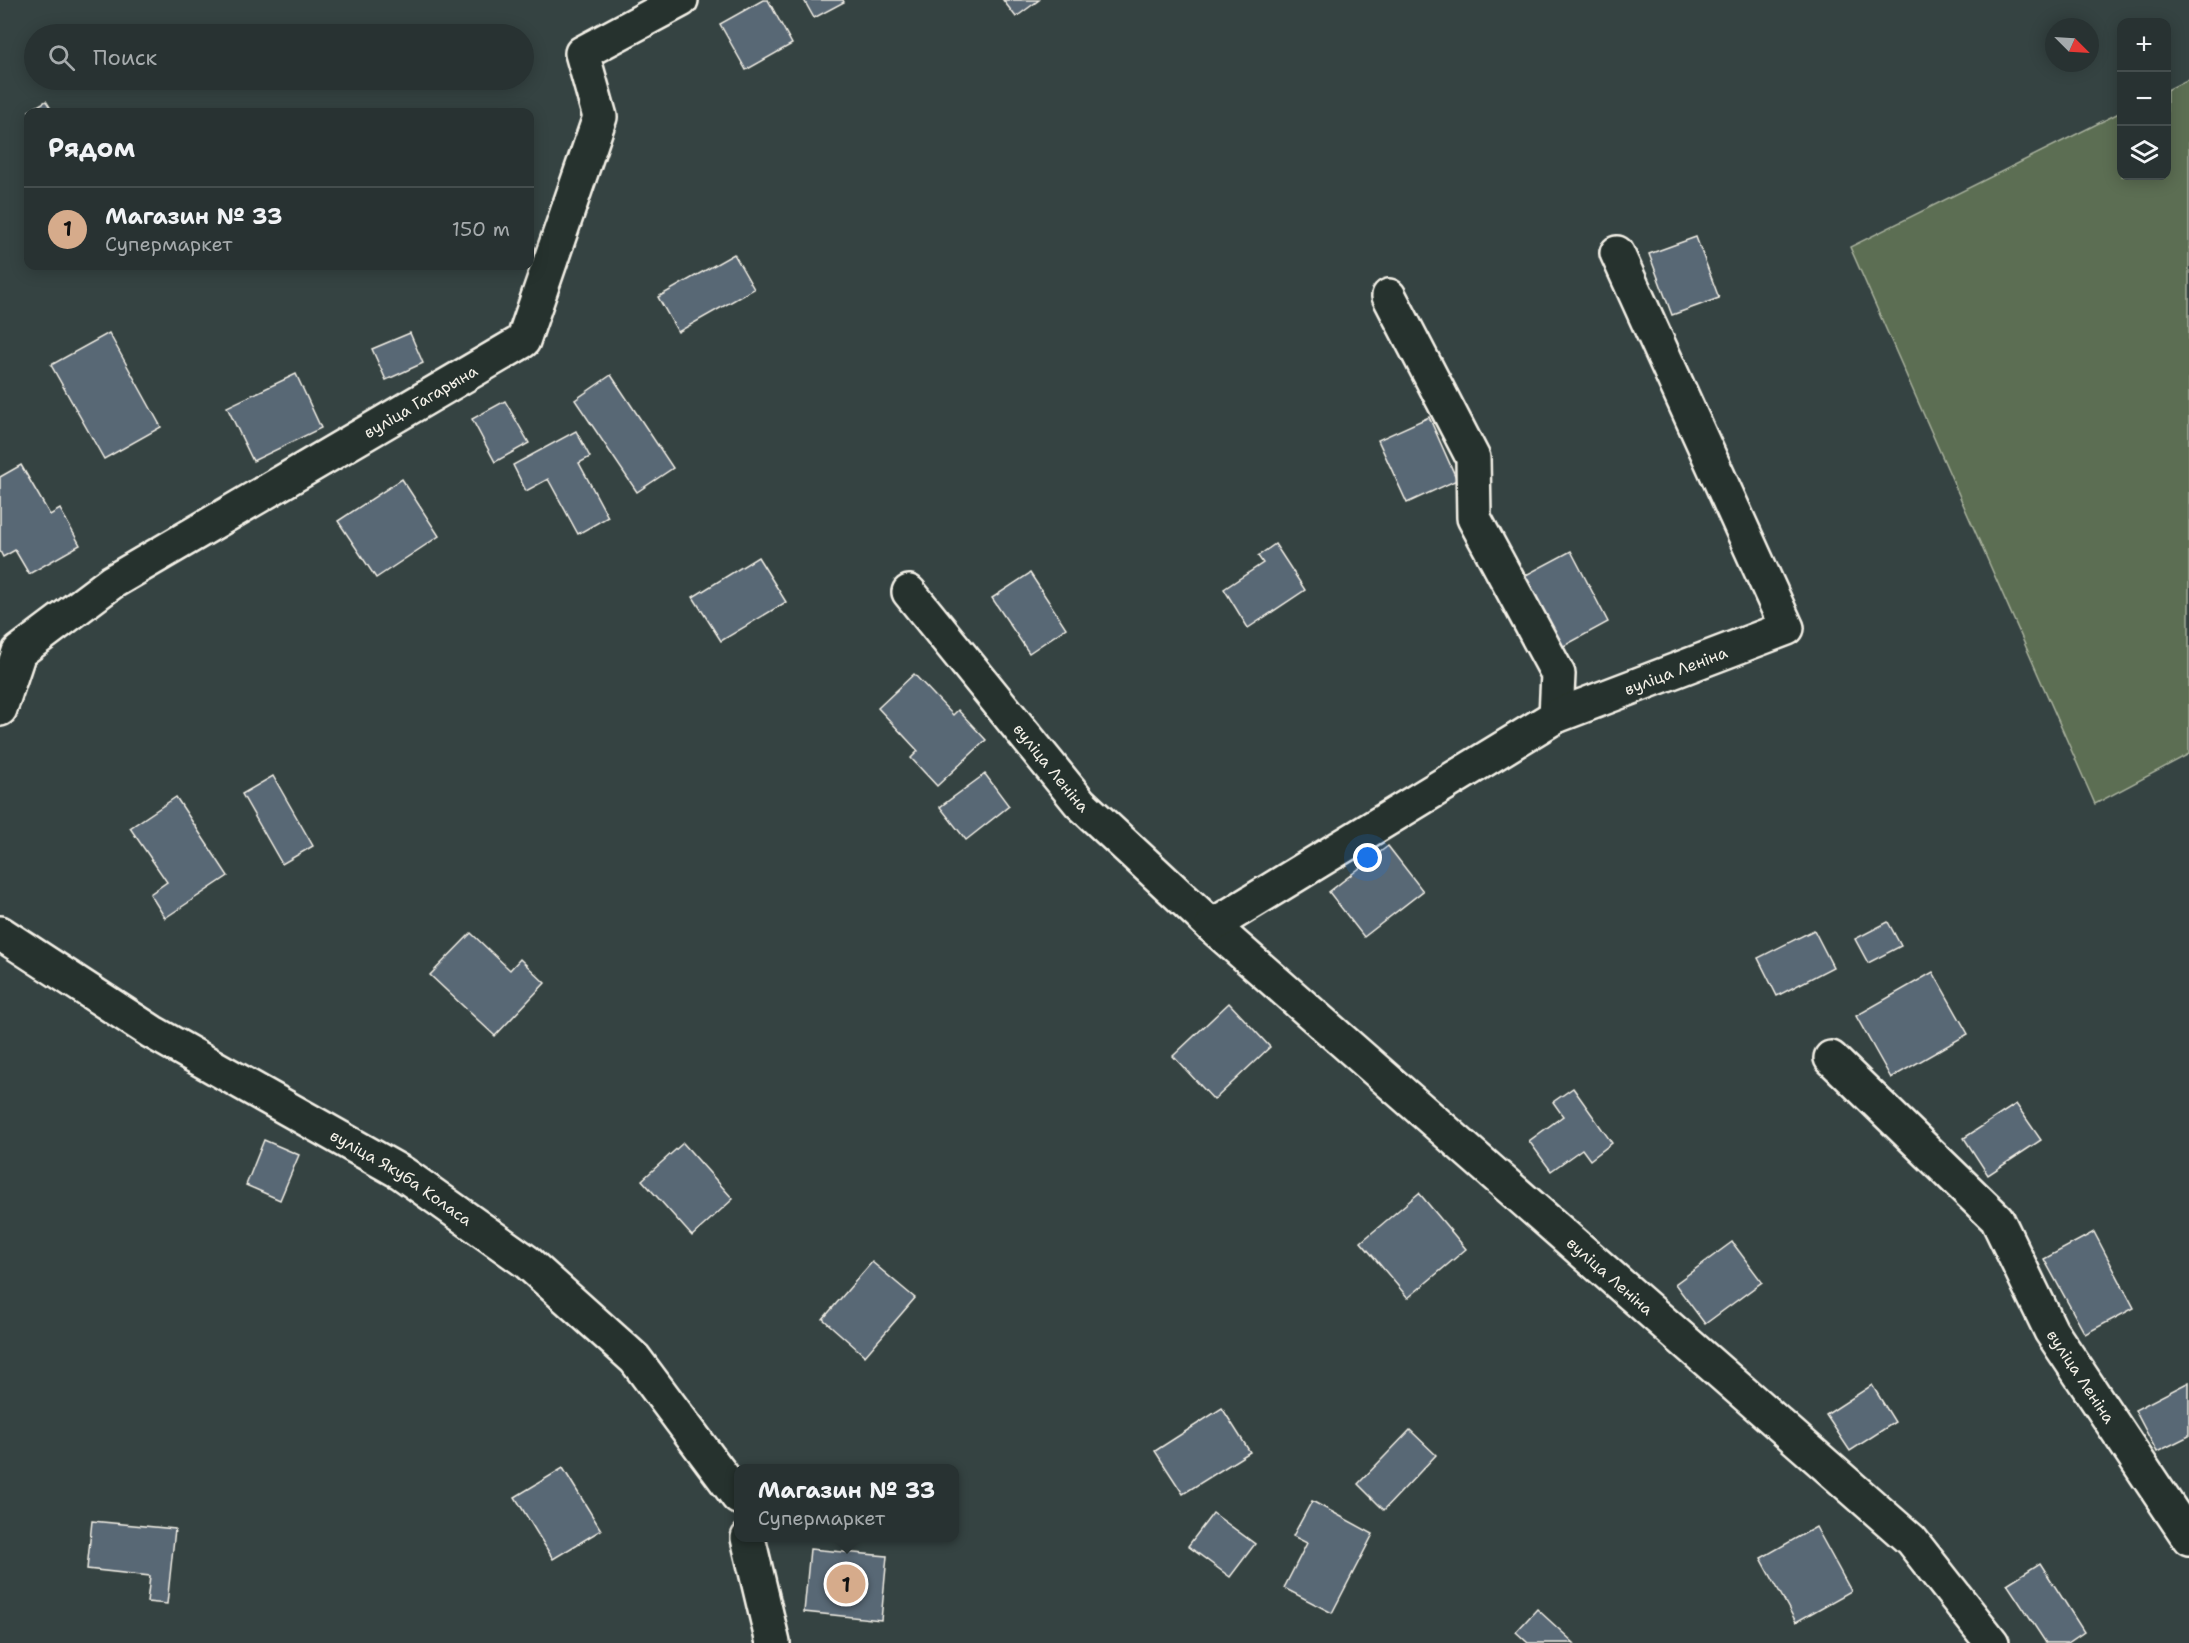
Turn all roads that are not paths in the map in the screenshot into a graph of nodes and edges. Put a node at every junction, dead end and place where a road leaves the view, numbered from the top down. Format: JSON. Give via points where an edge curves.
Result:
{"nodes":[{"id":1,"x":681,"y":0,"type":"edge"},
{"id":2,"x":1617,"y":253,"type":"dead end"},
{"id":3,"x":1389,"y":296,"type":"dead end"},
{"id":4,"x":909,"y":592,"type":"dead end"},
{"id":5,"x":0,"y":709,"type":"edge"},
{"id":6,"x":1556,"y":716,"type":"junction"},
{"id":7,"x":1212,"y":926,"type":"junction"},
{"id":8,"x":0,"y":933,"type":"edge"},
{"id":9,"x":1832,"y":1058,"type":"dead end"},
{"id":10,"x":734,"y":1492,"type":"edge"},
{"id":11,"x":2189,"y":1538,"type":"edge"},
{"id":12,"x":749,"y":1542,"type":"edge"},
{"id":13,"x":773,"y":1643,"type":"edge"},
{"id":14,"x":1992,"y":1643,"type":"edge"}],
"edges":[{"from":1,"to":5,"type":"street","name":"вуліца Гагарына","via":[[582,53],[600,117],[523,341],[112,582],[19,652]]},
{"from":2,"to":6,"type":"street","name":"вуліца Леніна","via":[[1786,628]]},
{"from":3,"to":6,"type":"street","via":[[1473,458],[1474,518],[1558,674]]},
{"from":4,"to":7,"type":"street","name":"вуліца Леніна","via":[[1080,803]]},
{"from":6,"to":7,"type":"street","name":"вуліца Леніна"},
{"from":7,"to":14,"type":"street","name":"вуліца Леніна","via":[[1911,1540]]},
{"from":8,"to":10,"type":"street","name":"вуліца Якуба Коласа","via":[[152,1032],[402,1173],[527,1262],[635,1359]]},
{"from":9,"to":11,"type":"street","name":"вуліца Леніна","via":[[1997,1219],[2051,1331]]},
{"from":12,"to":13,"type":"street"}]}
